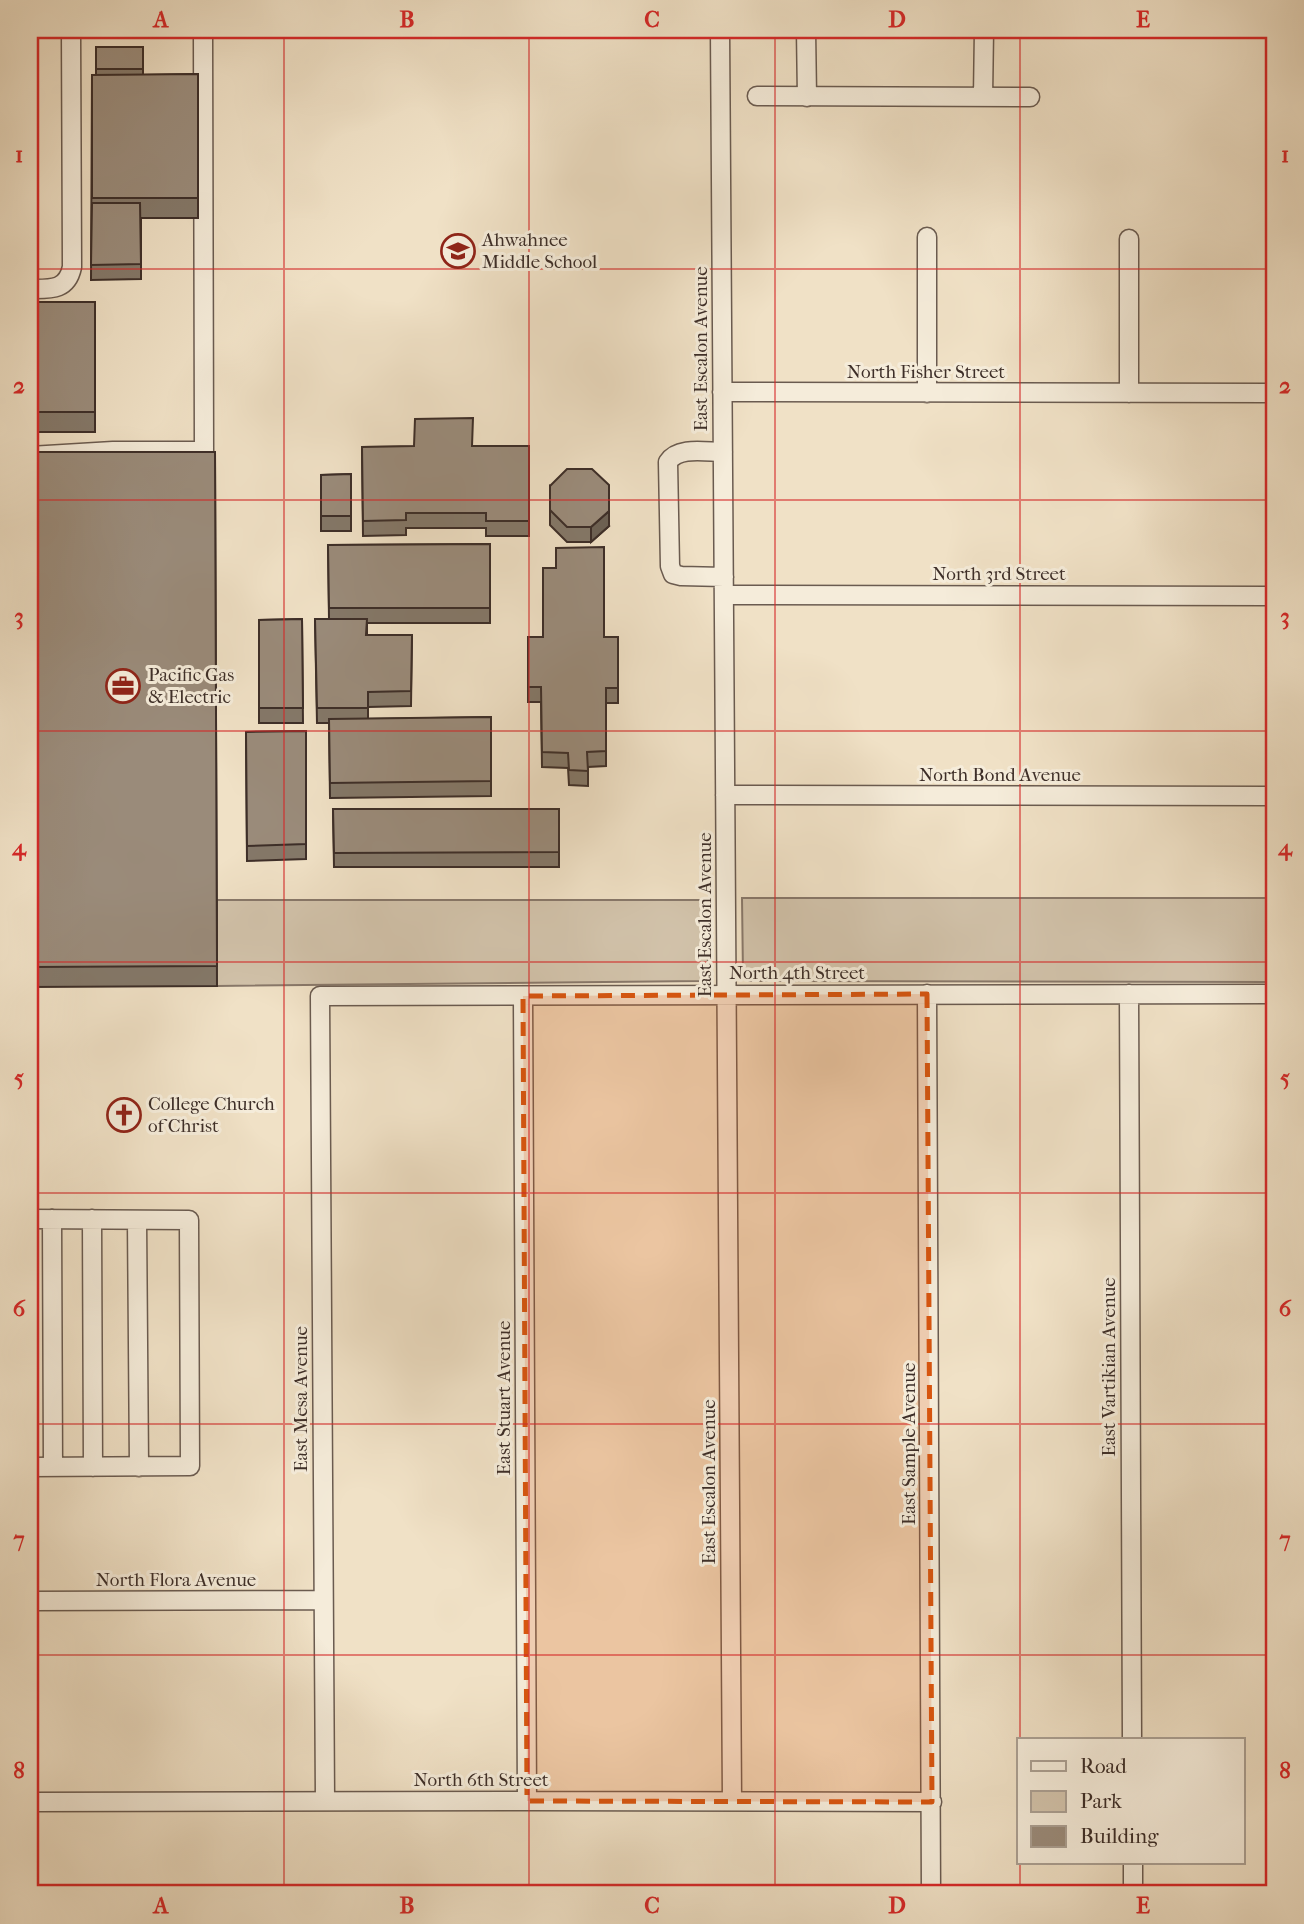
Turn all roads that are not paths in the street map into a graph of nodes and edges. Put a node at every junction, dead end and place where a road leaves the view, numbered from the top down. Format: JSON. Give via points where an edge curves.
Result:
{"nodes":[{"id":1,"x":71,"y":30,"type":"edge"},
{"id":2,"x":203,"y":30,"type":"edge"},
{"id":3,"x":720,"y":30,"type":"edge"},
{"id":4,"x":806,"y":30,"type":"edge"},
{"id":5,"x":984,"y":30,"type":"edge"},
{"id":6,"x":757,"y":96,"type":"dead end"},
{"id":7,"x":807,"y":97,"type":"junction"},
{"id":8,"x":983,"y":97,"type":"junction"},
{"id":9,"x":1030,"y":97,"type":"dead end"},
{"id":10,"x":927,"y":237,"type":"dead end"},
{"id":11,"x":1129,"y":239,"type":"dead end"},
{"id":12,"x":30,"y":289,"type":"edge"},
{"id":13,"x":722,"y":392,"type":"junction"},
{"id":14,"x":927,"y":393,"type":"junction"},
{"id":15,"x":1129,"y":393,"type":"junction"},
{"id":16,"x":1274,"y":393,"type":"edge"},
{"id":17,"x":723,"y":452,"type":"junction"},
{"id":18,"x":30,"y":456,"type":"edge"},
{"id":19,"x":724,"y":586,"type":"junction"},
{"id":20,"x":1274,"y":596,"type":"edge"},
{"id":21,"x":725,"y":795,"type":"junction"},
{"id":22,"x":1274,"y":796,"type":"edge"},
{"id":23,"x":927,"y":994,"type":"junction"},
{"id":24,"x":1129,"y":994,"type":"junction"},
{"id":25,"x":1274,"y":994,"type":"edge"},
{"id":26,"x":727,"y":995,"type":"junction"},
{"id":27,"x":320,"y":996,"type":"joint"},
{"id":28,"x":523,"y":996,"type":"junction"},
{"id":29,"x":30,"y":1219,"type":"edge"},
{"id":30,"x":52,"y":1219,"type":"junction"},
{"id":31,"x":92,"y":1219,"type":"junction"},
{"id":32,"x":137,"y":1220,"type":"junction"},
{"id":33,"x":53,"y":1467,"type":"junction"},
{"id":34,"x":93,"y":1467,"type":"junction"},
{"id":35,"x":139,"y":1467,"type":"junction"},
{"id":36,"x":30,"y":1468,"type":"edge"},
{"id":37,"x":30,"y":1601,"type":"edge"},
{"id":38,"x":323,"y":1601,"type":"junction"},
{"id":39,"x":1132,"y":1738,"type":"edge"},
{"id":40,"x":325,"y":1801,"type":"junction"},
{"id":41,"x":527,"y":1801,"type":"junction"},
{"id":42,"x":732,"y":1801,"type":"junction"},
{"id":43,"x":30,"y":1802,"type":"edge"},
{"id":44,"x":932,"y":1802,"type":"junction"},
{"id":45,"x":1133,"y":1864,"type":"edge"},
{"id":46,"x":931,"y":1894,"type":"edge"},
{"id":47,"x":1133,"y":1894,"type":"edge"}],
"edges":[{"from":1,"to":12,"type":"street","via":[[72,267],[69,278],[58,287]]},
{"from":2,"to":18,"type":"street","via":[[204,450]]},
{"from":3,"to":13,"type":"street","name":"East Escalon Avenue"},
{"from":4,"to":7,"type":"street"},
{"from":5,"to":8,"type":"street"},
{"from":6,"to":7,"type":"street"},
{"from":7,"to":8,"type":"street"},
{"from":8,"to":9,"type":"street"},
{"from":10,"to":14,"type":"street"},
{"from":11,"to":15,"type":"street"},
{"from":13,"to":14,"type":"street","name":"North Fisher Street"},
{"from":13,"to":17,"type":"street","name":"East Escalon Avenue"},
{"from":14,"to":15,"type":"street","name":"North Fisher Street"},
{"from":15,"to":16,"type":"street","name":"North Fisher Street"},
{"from":17,"to":19,"type":"street","name":"East Escalon Avenue"},
{"from":17,"to":19,"type":"street","name":"North 3rd Street","via":[[678,452],[668,462],[673,573]]},
{"from":19,"to":20,"type":"street","name":"North 3rd Street"},
{"from":19,"to":21,"type":"street","name":"East Escalon Avenue"},
{"from":21,"to":22,"type":"street","name":"North Bond Avenue"},
{"from":21,"to":26,"type":"street","name":"East Escalon Avenue"},
{"from":23,"to":24,"type":"street","name":"North 4th Street"},
{"from":23,"to":26,"type":"street","name":"North 4th Street"},
{"from":23,"to":44,"type":"street","name":"East Sample Avenue"},
{"from":24,"to":25,"type":"street","name":"North 4th Street"},
{"from":24,"to":39,"type":"street","name":"East Vartikian Avenue"},
{"from":26,"to":28,"type":"street","name":"North 4th Street"},
{"from":26,"to":42,"type":"street","name":"East Escalon Avenue"},
{"from":27,"to":28,"type":"street","name":"North 4th Street"},
{"from":27,"to":38,"type":"street","name":"East Mesa Avenue"},
{"from":28,"to":41,"type":"street","name":"East Stuart Avenue"},
{"from":29,"to":30,"type":"street"},
{"from":30,"to":31,"type":"street"},
{"from":30,"to":33,"type":"street"},
{"from":31,"to":32,"type":"street"},
{"from":31,"to":34,"type":"street"},
{"from":32,"to":35,"type":"street"},
{"from":32,"to":35,"type":"street","via":[[189,1220],[190,1466]]},
{"from":33,"to":34,"type":"street"},
{"from":33,"to":36,"type":"street"},
{"from":34,"to":35,"type":"street"},
{"from":37,"to":38,"type":"street","name":"North Flora Avenue"},
{"from":38,"to":40,"type":"street","name":"East Mesa Avenue"},
{"from":40,"to":41,"type":"street","name":"North 6th Street"},
{"from":40,"to":43,"type":"street","name":"North 6th Street"},
{"from":41,"to":42,"type":"street","name":"North 6th Street"},
{"from":42,"to":44,"type":"street","name":"North 6th Street"},
{"from":44,"to":46,"type":"street","name":"East Sample Avenue"},
{"from":45,"to":47,"type":"street"}]}
